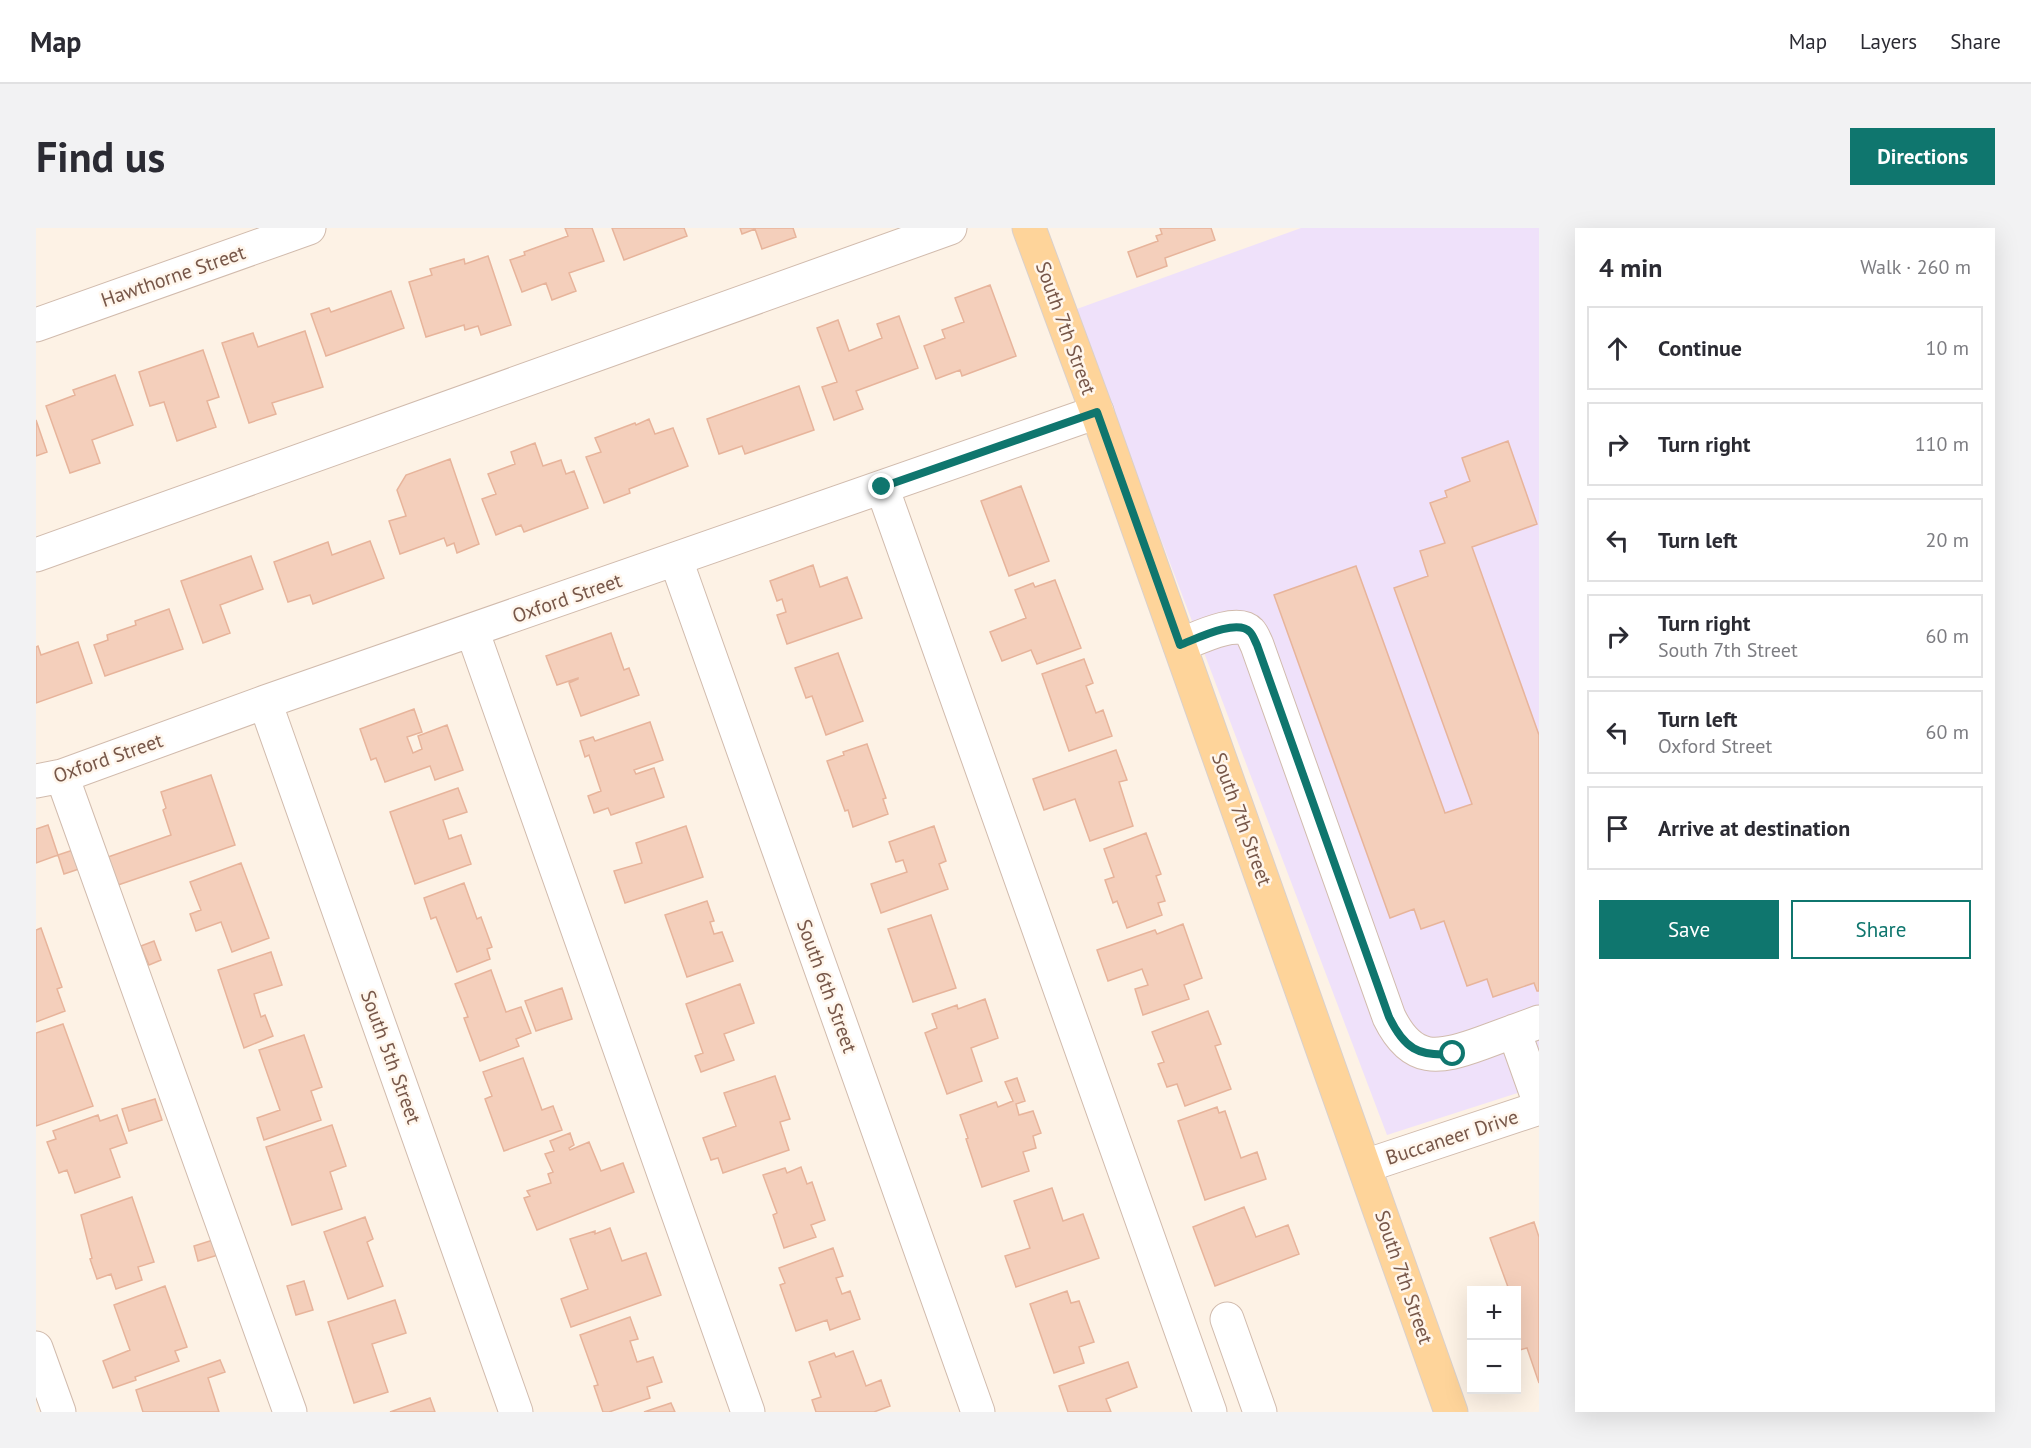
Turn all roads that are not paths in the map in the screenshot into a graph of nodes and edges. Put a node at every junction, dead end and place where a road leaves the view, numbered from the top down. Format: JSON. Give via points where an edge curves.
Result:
{"nodes":[{"id":1,"x":309,"y":228,"type":"edge"},
{"id":2,"x":950,"y":228,"type":"edge"},
{"id":3,"x":1029,"y":228,"type":"edge"},
{"id":4,"x":36,"y":325,"type":"edge"},
{"id":5,"x":1097,"y":412,"type":"junction"},
{"id":6,"x":882,"y":487,"type":"junction"},
{"id":7,"x":36,"y":555,"type":"edge"},
{"id":8,"x":676,"y":560,"type":"junction"},
{"id":9,"x":472,"y":630,"type":"junction"},
{"id":10,"x":1180,"y":645,"type":"junction"},
{"id":11,"x":265,"y":702,"type":"junction"},
{"id":12,"x":49,"y":779,"type":"edge"},
{"id":13,"x":1527,"y":1027,"type":"edge"},
{"id":14,"x":1539,"y":1101,"type":"edge"},
{"id":15,"x":1539,"y":1108,"type":"edge"},
{"id":16,"x":1365,"y":1166,"type":"junction"},
{"id":17,"x":1227,"y":1319,"type":"dead end"},
{"id":18,"x":36,"y":1348,"type":"edge"},
{"id":19,"x":49,"y":1405,"type":"edge"},
{"id":20,"x":290,"y":1412,"type":"edge"},
{"id":21,"x":516,"y":1412,"type":"edge"},
{"id":22,"x":748,"y":1412,"type":"edge"},
{"id":23,"x":978,"y":1412,"type":"edge"},
{"id":24,"x":1210,"y":1412,"type":"edge"},
{"id":25,"x":1260,"y":1412,"type":"edge"},
{"id":26,"x":1451,"y":1412,"type":"edge"}],
"edges":[{"from":1,"to":4,"type":"street","name":"Hawthorne Street"},
{"from":2,"to":7,"type":"street"},
{"from":3,"to":5,"type":"main road","name":"South 7th Street"},
{"from":5,"to":6,"type":"street","name":"Oxford Street"},
{"from":5,"to":10,"type":"main road","name":"South 7th Street"},
{"from":6,"to":8,"type":"street","name":"Oxford Street"},
{"from":6,"to":24,"type":"street"},
{"from":8,"to":9,"type":"street","name":"Oxford Street"},
{"from":8,"to":23,"type":"street","name":"South 6th Street"},
{"from":9,"to":11,"type":"street","name":"Oxford Street"},
{"from":9,"to":22,"type":"street"},
{"from":10,"to":13,"type":"street","via":[[1240,626],[1254,638],[1398,1035],[1414,1049],[1433,1056],[1453,1054]]},
{"from":10,"to":16,"type":"main road","name":"South 7th Street"},
{"from":11,"to":12,"type":"street","name":"Oxford Street"},
{"from":11,"to":21,"type":"street","name":"South 5th Street"},
{"from":12,"to":20,"type":"street"},
{"from":13,"to":14,"type":"street"},
{"from":15,"to":16,"type":"street","name":"Buccaneer Drive"},
{"from":16,"to":26,"type":"main road","name":"South 7th Street"},
{"from":17,"to":25,"type":"street"},
{"from":18,"to":19,"type":"street"}]}
